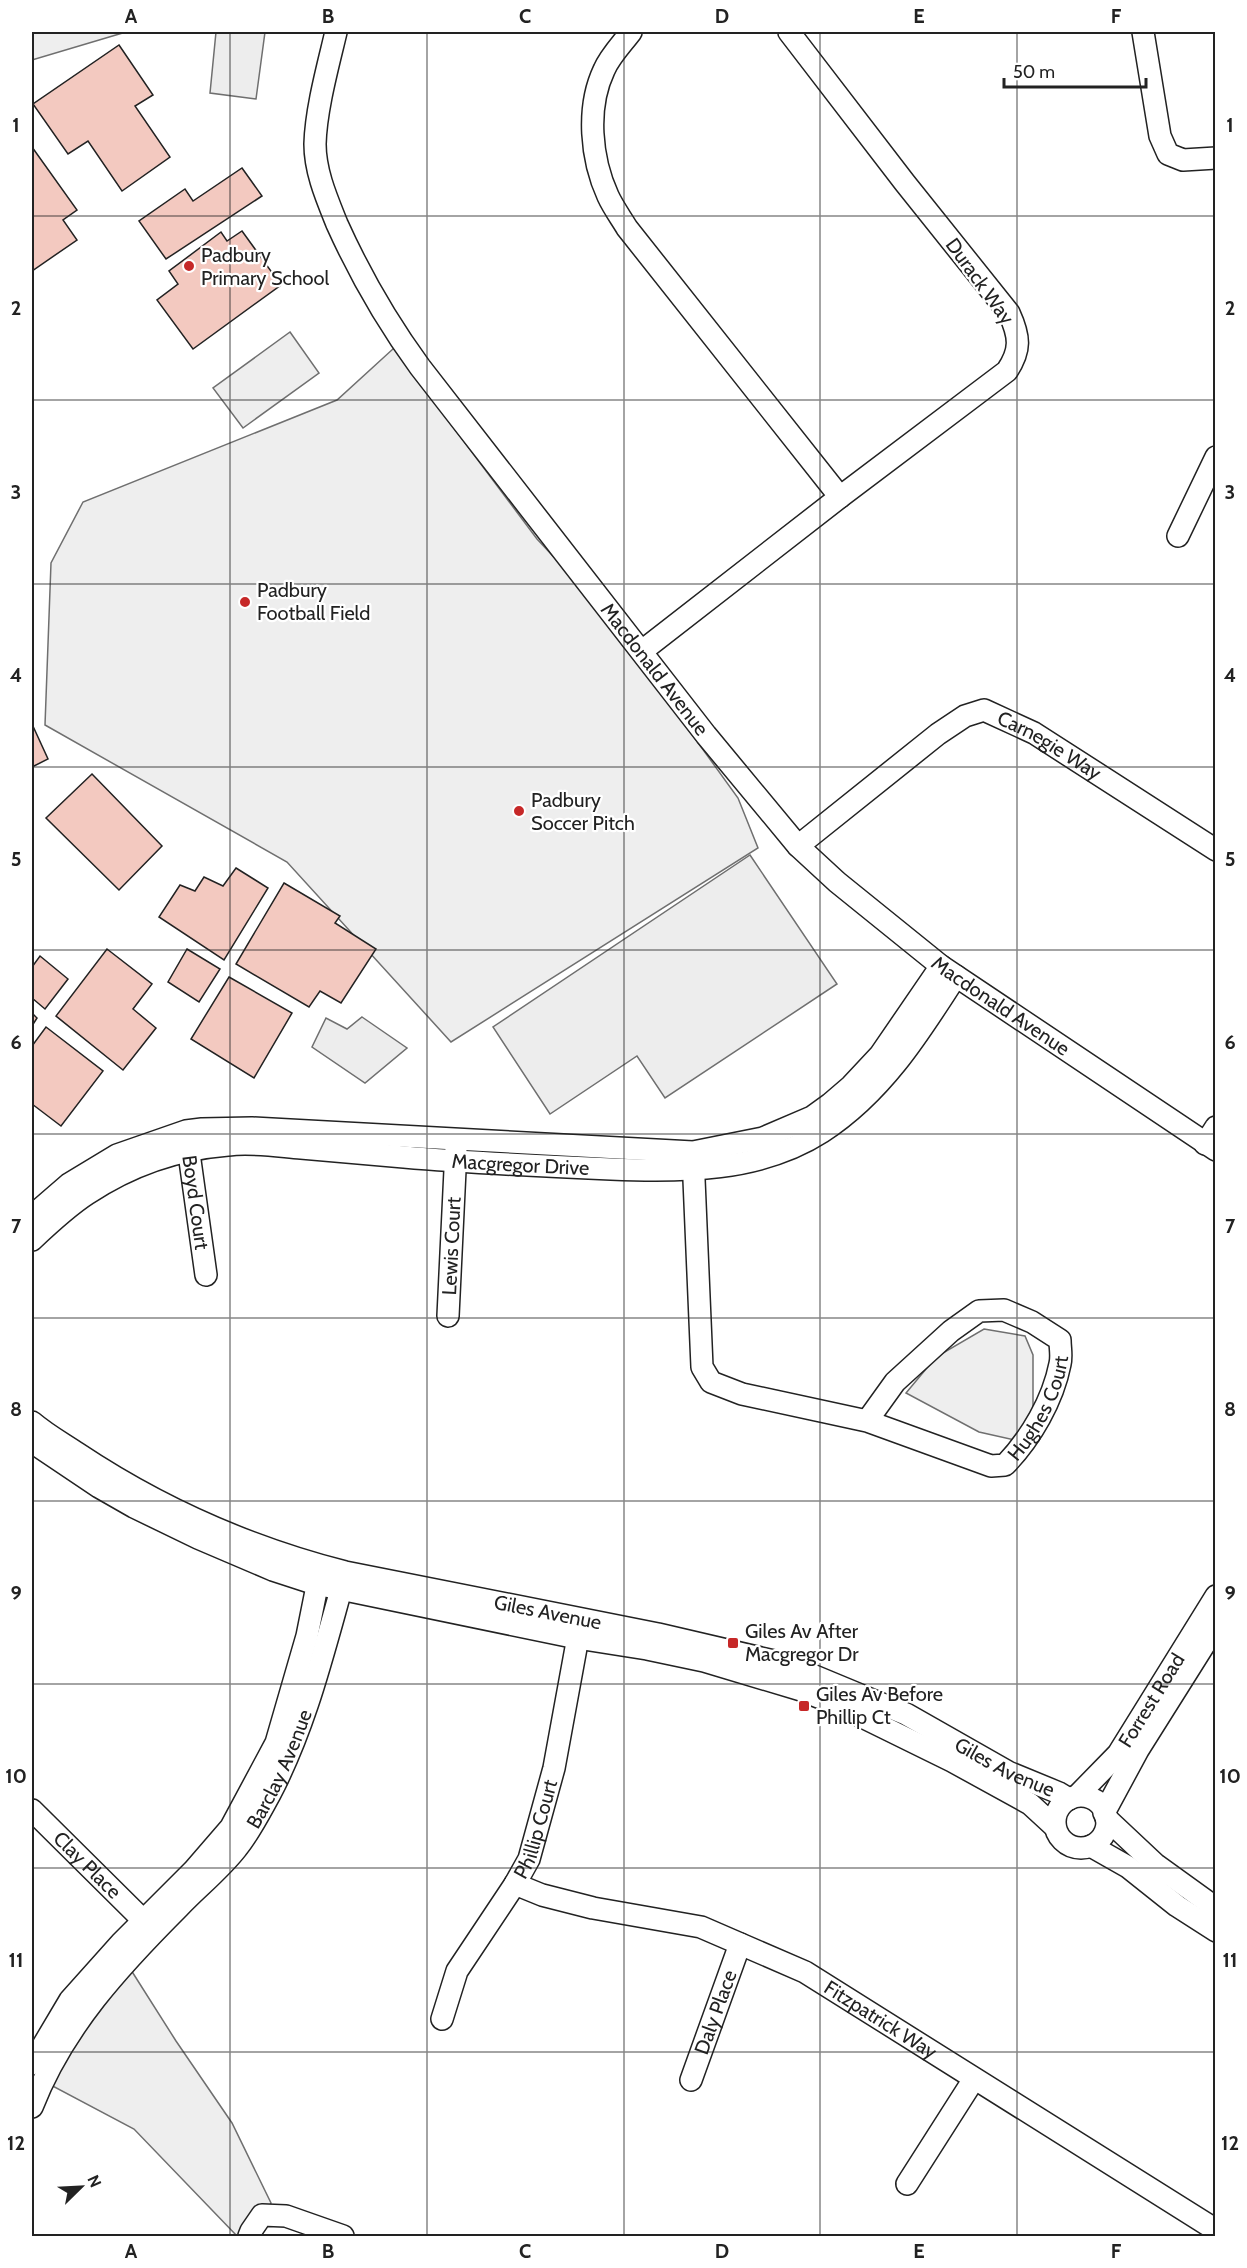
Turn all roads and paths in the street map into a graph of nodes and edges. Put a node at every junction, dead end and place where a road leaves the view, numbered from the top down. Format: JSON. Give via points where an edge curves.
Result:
{"nodes":[{"id":1,"x":336,"y":32,"type":"edge"},
{"id":2,"x":631,"y":32,"type":"edge"},
{"id":3,"x":789,"y":32,"type":"edge"},
{"id":4,"x":1143,"y":32,"type":"edge"},
{"id":5,"x":1215,"y":158,"type":"edge"},
{"id":6,"x":1215,"y":457,"type":"edge"},
{"id":7,"x":840,"y":497,"type":"junction"},
{"id":8,"x":1178,"y":536,"type":"dead end"},
{"id":9,"x":642,"y":651,"type":"junction"},
{"id":10,"x":798,"y":846,"type":"junction"},
{"id":11,"x":1215,"y":850,"type":"edge"},
{"id":12,"x":949,"y":971,"type":"junction"},
{"id":13,"x":457,"y":1140,"type":"junction"},
{"id":14,"x":1212,"y":1140,"type":"edge"},
{"id":15,"x":188,"y":1141,"type":"junction"},
{"id":16,"x":693,"y":1161,"type":"junction"},
{"id":17,"x":456,"y":1162,"type":"junction"},
{"id":18,"x":32,"y":1216,"type":"edge"},
{"id":19,"x":32,"y":1240,"type":"edge"},
{"id":20,"x":206,"y":1275,"type":"dead end"},
{"id":21,"x":448,"y":1316,"type":"dead end"},
{"id":22,"x":867,"y":1421,"type":"junction"},
{"id":23,"x":32,"y":1422,"type":"edge"},
{"id":24,"x":32,"y":1442,"type":"edge"},
{"id":25,"x":318,"y":1575,"type":"junction"},
{"id":26,"x":343,"y":1581,"type":"junction"},
{"id":27,"x":1215,"y":1599,"type":"edge"},
{"id":28,"x":1215,"y":1626,"type":"edge"},
{"id":29,"x":579,"y":1629,"type":"junction"},
{"id":30,"x":1073,"y":1798,"type":"junction"},
{"id":31,"x":32,"y":1810,"type":"edge"},
{"id":32,"x":1105,"y":1816,"type":"junction"},
{"id":33,"x":1056,"y":1827,"type":"junction"},
{"id":34,"x":1090,"y":1846,"type":"junction"},
{"id":35,"x":515,"y":1884,"type":"junction"},
{"id":36,"x":1215,"y":1908,"type":"edge"},
{"id":37,"x":149,"y":1926,"type":"junction"},
{"id":38,"x":1215,"y":1931,"type":"edge"},
{"id":39,"x":740,"y":1944,"type":"junction"},
{"id":40,"x":442,"y":2019,"type":"dead end"},
{"id":41,"x":32,"y":2064,"type":"edge"},
{"id":42,"x":974,"y":2079,"type":"junction"},
{"id":43,"x":691,"y":2080,"type":"dead end"},
{"id":44,"x":32,"y":2107,"type":"edge"},
{"id":45,"x":907,"y":2184,"type":"dead end"},
{"id":46,"x":1215,"y":2230,"type":"edge"},
{"id":47,"x":249,"y":2236,"type":"edge"},
{"id":48,"x":343,"y":2236,"type":"edge"}],
"edges":[{"from":1,"to":9,"type":"street","name":"Macdonald Avenue","via":[[315,145],[328,202],[360,273],[420,367]]},
{"from":2,"to":7,"type":"street","via":[[604,69],[595,99],[596,162],[608,197],[627,228]]},
{"from":3,"to":7,"type":"street","name":"Durack Way","via":[[1009,313],[1018,343],[1016,357],[1007,371]]},
{"from":4,"to":5,"type":"street","via":[[1160,136],[1168,154],[1183,160]]},
{"from":6,"to":8,"type":"street"},
{"from":7,"to":9,"type":"street","name":"Durack Way"},
{"from":9,"to":10,"type":"street","name":"Macdonald Avenue"},
{"from":10,"to":11,"type":"street","name":"Carnegie Way","via":[[938,734],[965,716],[984,710],[1034,734]]},
{"from":10,"to":12,"type":"street","name":"Macdonald Avenue"},
{"from":12,"to":14,"type":"street","name":"Macdonald Avenue"},
{"from":12,"to":16,"type":"street","name":"Macgregor Drive","via":[[880,1054],[830,1104],[763,1138]]},
{"from":13,"to":15,"type":"street","name":"Macgregor Drive","via":[[252,1128],[202,1129]]},
{"from":13,"to":16,"type":"street","name":"Macgregor Drive"},
{"from":13,"to":17,"type":"street","name":"Lewis Court"},
{"from":15,"to":17,"type":"street","name":"Macgregor Drive"},
{"from":15,"to":18,"type":"street","name":"Macgregor Drive","via":[[146,1144],[117,1155],[69,1184]]},
{"from":15,"to":19,"type":"street","name":"Macgregor Drive","via":[[87,1194]]},
{"from":15,"to":20,"type":"street","name":"Boyd Court"},
{"from":16,"to":17,"type":"street","name":"Macgregor Drive","via":[[633,1170]]},
{"from":16,"to":22,"type":"street","name":"Hughes Court","via":[[702,1367],[711,1382],[742,1394]]},
{"from":17,"to":21,"type":"street","name":"Lewis Court"},
{"from":22,"to":22,"type":"street","name":"Hughes Court","via":[[895,1382],[951,1330],[979,1311],[1004,1310],[1060,1340],[1061,1362],[1047,1404],[1005,1465],[991,1466]]},
{"from":23,"to":25,"type":"street","name":"Giles Avenue","via":[[120,1482]]},
{"from":24,"to":25,"type":"street","name":"Giles Avenue","via":[[99,1487],[198,1538],[273,1570]]},
{"from":25,"to":26,"type":"street","name":"Giles Avenue"},
{"from":25,"to":37,"type":"street","name":"Barclay Avenue","via":[[304,1647],[276,1743],[231,1827]]},
{"from":26,"to":29,"type":"street","name":"Giles Avenue","via":[[510,1623]]},
{"from":26,"to":37,"type":"street","name":"Barclay Avenue","via":[[306,1713],[258,1817],[224,1863]]},
{"from":27,"to":30,"type":"street","name":"Forrest Road","via":[[1118,1754]]},
{"from":28,"to":32,"type":"street","name":"Forrest Road","via":[[1138,1750]]},
{"from":29,"to":30,"type":"street","name":"Giles Avenue","via":[[717,1648],[774,1661],[906,1714],[1008,1772]]},
{"from":29,"to":33,"type":"street","name":"Giles Avenue","via":[[756,1675],[836,1704],[1030,1804]]},
{"from":29,"to":35,"type":"street","name":"Phillip Court","via":[[541,1821],[530,1859]]},
{"from":30,"to":32,"type":"street","via":[[1095,1801]]},
{"from":30,"to":33,"type":"street","via":[[1057,1812]]},
{"from":31,"to":37,"type":"street","name":"Clay Place"},
{"from":32,"to":34,"type":"street","via":[[1102,1837]]},
{"from":32,"to":36,"type":"street","via":[[1155,1864]]},
{"from":33,"to":34,"type":"street","via":[[1070,1846]]},
{"from":34,"to":38,"type":"street","via":[[1128,1867]]},
{"from":35,"to":39,"type":"street","name":"Fitzpatrick Way","via":[[593,1908],[701,1927]]},
{"from":35,"to":40,"type":"street","name":"Phillip Court","via":[[457,1971]]},
{"from":37,"to":41,"type":"street","name":"Barclay Avenue","via":[[101,1964],[70,2000]]},
{"from":37,"to":44,"type":"street","name":"Barclay Avenue","via":[[82,2014]]},
{"from":39,"to":42,"type":"street","name":"Fitzpatrick Way","via":[[805,1972]]},
{"from":39,"to":43,"type":"street","name":"Daly Place"},
{"from":42,"to":45,"type":"street"},
{"from":42,"to":46,"type":"street","name":"Fitzpatrick Way"},
{"from":47,"to":48,"type":"street","via":[[262,2215],[286,2216]]}]}
